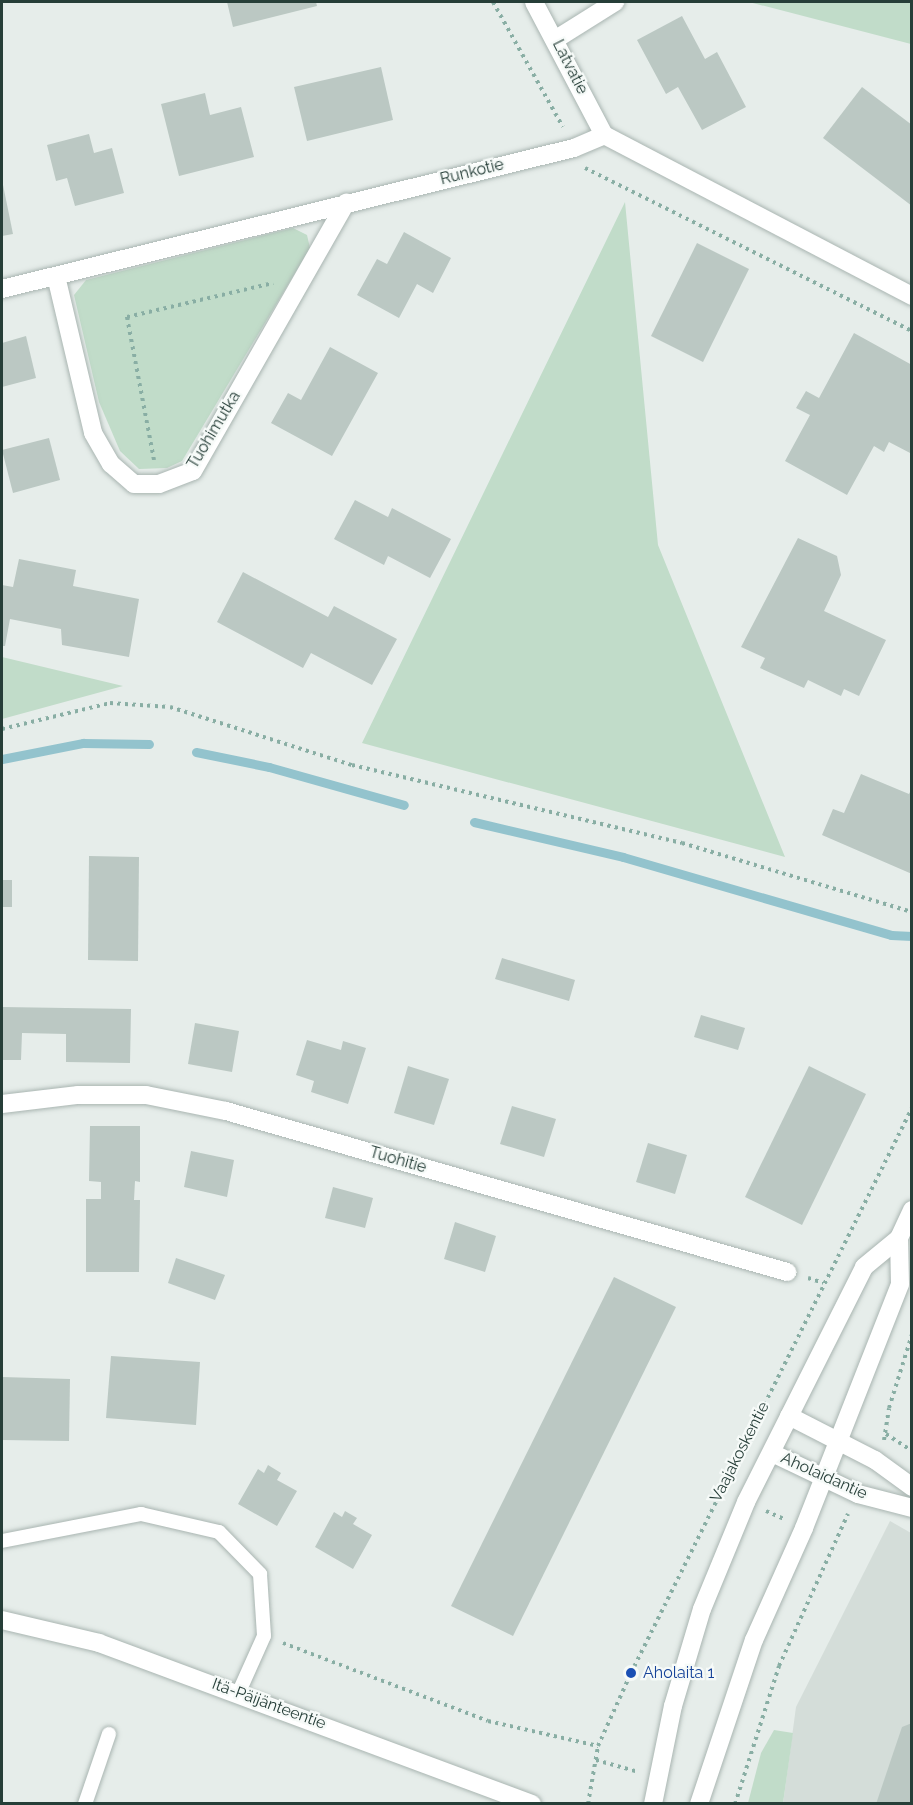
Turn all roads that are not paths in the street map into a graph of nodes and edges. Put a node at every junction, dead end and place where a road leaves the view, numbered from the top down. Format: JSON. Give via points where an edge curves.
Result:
{"nodes":[{"id":1,"x":534,"y":2,"type":"edge"},
{"id":2,"x":615,"y":2,"type":"edge"},
{"id":3,"x":556,"y":39,"type":"junction"},
{"id":4,"x":604,"y":135,"type":"junction"},
{"id":5,"x":346,"y":202,"type":"junction"},
{"id":6,"x":56,"y":276,"type":"junction"},
{"id":7,"x":2,"y":289,"type":"edge"},
{"id":8,"x":912,"y":296,"type":"edge"},
{"id":9,"x":2,"y":1104,"type":"edge"},
{"id":10,"x":912,"y":1209,"type":"edge"},
{"id":11,"x":898,"y":1238,"type":"junction"},
{"id":12,"x":787,"y":1272,"type":"dead end"},
{"id":13,"x":789,"y":1416,"type":"junction"},
{"id":14,"x":838,"y":1441,"type":"junction"},
{"id":15,"x":772,"y":1453,"type":"junction"},
{"id":16,"x":824,"y":1477,"type":"junction"},
{"id":17,"x":912,"y":1487,"type":"edge"},
{"id":18,"x":912,"y":1508,"type":"edge"},
{"id":19,"x":2,"y":1541,"type":"edge"},
{"id":20,"x":2,"y":1620,"type":"edge"},
{"id":21,"x":239,"y":1692,"type":"junction"},
{"id":22,"x":109,"y":1734,"type":"dead end"},
{"id":23,"x":85,"y":1803,"type":"edge"},
{"id":24,"x":532,"y":1803,"type":"edge"},
{"id":25,"x":653,"y":1803,"type":"edge"},
{"id":26,"x":699,"y":1803,"type":"edge"}],
"edges":[{"from":1,"to":3,"type":"street","name":"Latvatie"},
{"from":2,"to":3,"type":"street"},
{"from":3,"to":4,"type":"street","name":"Latvatie"},
{"from":4,"to":5,"type":"street","name":"Runkotie","via":[[574,148]]},
{"from":4,"to":8,"type":"street"},
{"from":5,"to":6,"type":"street","name":"Runkotie"},
{"from":5,"to":6,"type":"street","name":"Tuohimutka","via":[[193,471],[159,484],[134,484],[111,464],[93,433]]},
{"from":6,"to":7,"type":"street","name":"Runkotie"},
{"from":9,"to":12,"type":"street","name":"Tuohitie","via":[[78,1095],[146,1095],[226,1111]]},
{"from":10,"to":11,"type":"street","name":"Vaajakoskentie"},
{"from":11,"to":13,"type":"street","name":"Vaajakoskentie","via":[[864,1267]]},
{"from":11,"to":14,"type":"street","name":"Vaajakoskentie","via":[[900,1284]]},
{"from":13,"to":14,"type":"street","name":"Aholaidantie"},
{"from":13,"to":15,"type":"street","name":"Vaajakoskentie"},
{"from":14,"to":16,"type":"street","name":"Vaajakoskentie"},
{"from":14,"to":17,"type":"street","name":"Aholaidantie","via":[[875,1460]]},
{"from":15,"to":16,"type":"street","name":"Aholaidantie"},
{"from":15,"to":25,"type":"street","name":"Vaajakoskentie","via":[[746,1502],[702,1609],[673,1706]]},
{"from":16,"to":18,"type":"street","name":"Aholaidantie","via":[[858,1494]]},
{"from":16,"to":26,"type":"street","name":"Vaajakoskentie","via":[[754,1640]]},
{"from":19,"to":21,"type":"lane","via":[[141,1514],[219,1532],[260,1574],[264,1636]]},
{"from":20,"to":21,"type":"street","name":"Itä-Päijänteentie","via":[[99,1643]]},
{"from":21,"to":24,"type":"street","name":"Itä-Päijänteentie"},
{"from":22,"to":23,"type":"lane"}]}
